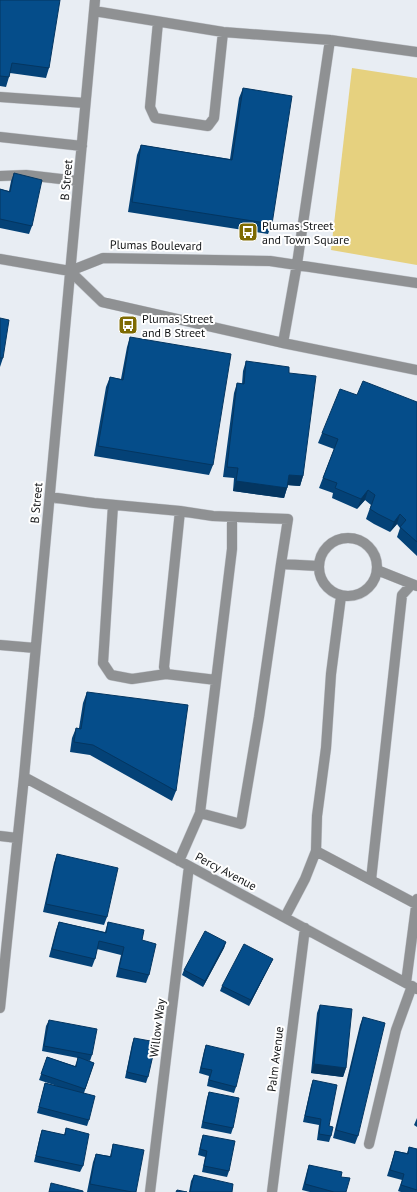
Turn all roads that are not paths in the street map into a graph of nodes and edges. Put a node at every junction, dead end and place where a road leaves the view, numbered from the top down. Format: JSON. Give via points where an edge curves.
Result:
{"nodes":[{"id":1,"x":95,"y":0,"type":"edge"},
{"id":2,"x":94,"y":11,"type":"junction"},
{"id":3,"x":158,"y":22,"type":"junction"},
{"id":4,"x":223,"y":32,"type":"junction"},
{"id":5,"x":330,"y":40,"type":"junction"},
{"id":6,"x":417,"y":52,"type":"edge"},
{"id":7,"x":0,"y":97,"type":"edge"},
{"id":8,"x":85,"y":103,"type":"junction"},
{"id":9,"x":0,"y":137,"type":"edge"},
{"id":10,"x":82,"y":146,"type":"junction"},
{"id":11,"x":0,"y":176,"type":"edge"},
{"id":12,"x":78,"y":181,"type":"junction"},
{"id":13,"x":0,"y":259,"type":"edge"},
{"id":14,"x":297,"y":264,"type":"junction"},
{"id":15,"x":70,"y":271,"type":"junction"},
{"id":16,"x":417,"y":283,"type":"edge"},
{"id":17,"x":283,"y":343,"type":"junction"},
{"id":18,"x":417,"y":370,"type":"edge"},
{"id":19,"x":50,"y":496,"type":"junction"},
{"id":20,"x":112,"y":505,"type":"junction"},
{"id":21,"x":180,"y":511,"type":"junction"},
{"id":22,"x":232,"y":517,"type":"junction"},
{"id":23,"x":281,"y":564,"type":"junction"},
{"id":24,"x":318,"y":566,"type":"junction"},
{"id":25,"x":377,"y":570,"type":"junction"},
{"id":26,"x":414,"y":585,"type":"edge"},
{"id":27,"x":341,"y":596,"type":"junction"},
{"id":28,"x":0,"y":645,"type":"edge"},
{"id":29,"x":35,"y":648,"type":"junction"},
{"id":30,"x":166,"y":674,"type":"junction"},
{"id":31,"x":216,"y":680,"type":"junction"},
{"id":32,"x":24,"y":777,"type":"junction"},
{"id":33,"x":200,"y":813,"type":"junction"},
{"id":34,"x":0,"y":836,"type":"edge"},
{"id":35,"x":17,"y":838,"type":"junction"},
{"id":36,"x":316,"y":850,"type":"junction"},
{"id":37,"x":179,"y":861,"type":"junction"},
{"id":38,"x":189,"y":866,"type":"junction"},
{"id":39,"x":371,"y":880,"type":"junction"},
{"id":40,"x":417,"y":901,"type":"edge"},
{"id":41,"x":284,"y":917,"type":"junction"},
{"id":42,"x":305,"y":928,"type":"junction"},
{"id":43,"x":412,"y":986,"type":"edge"},
{"id":44,"x":0,"y":1008,"type":"edge"},
{"id":45,"x":369,"y":1144,"type":"dead end"},
{"id":46,"x":150,"y":1192,"type":"edge"},
{"id":47,"x":272,"y":1192,"type":"edge"}],
"edges":[{"from":1,"to":2,"type":"street","name":"B Street"},
{"from":2,"to":3,"type":"street"},
{"from":2,"to":8,"type":"street","name":"B Street"},
{"from":3,"to":4,"type":"street"},
{"from":3,"to":4,"type":"street","via":[[150,107],[155,118],[174,121],[208,126],[214,118]]},
{"from":4,"to":5,"type":"street"},
{"from":5,"to":6,"type":"street"},
{"from":5,"to":14,"type":"street"},
{"from":7,"to":8,"type":"street"},
{"from":8,"to":10,"type":"street","name":"B Street"},
{"from":9,"to":10,"type":"street"},
{"from":10,"to":12,"type":"street","name":"B Street"},
{"from":11,"to":12,"type":"street","via":[[26,175]]},
{"from":12,"to":15,"type":"street","name":"B Street"},
{"from":13,"to":15,"type":"street"},
{"from":14,"to":15,"type":"street","name":"Plumas Boulevard","via":[[270,260],[103,258]]},
{"from":14,"to":16,"type":"street","name":"Plumas Boulevard"},
{"from":14,"to":17,"type":"street"},
{"from":15,"to":17,"type":"street","via":[[102,302]]},
{"from":15,"to":19,"type":"street","name":"B Street"},
{"from":17,"to":18,"type":"street"},
{"from":19,"to":20,"type":"street"},
{"from":19,"to":29,"type":"street","name":"B Street"},
{"from":20,"to":21,"type":"street"},
{"from":20,"to":30,"type":"street","via":[[103,663],[111,675],[132,679]]},
{"from":21,"to":22,"type":"street"},
{"from":21,"to":30,"type":"street","via":[[164,667]]},
{"from":22,"to":23,"type":"street","via":[[288,519]]},
{"from":22,"to":31,"type":"street","via":[[232,549]]},
{"from":23,"to":24,"type":"street"},
{"from":23,"to":33,"type":"street","via":[[241,824]]},
{"from":24,"to":25,"type":"street","via":[[325,548],[336,540],[350,538],[360,540],[373,552]]},
{"from":24,"to":27,"type":"street","via":[[324,585]]},
{"from":25,"to":26,"type":"street"},
{"from":25,"to":27,"type":"street","via":[[369,588],[360,594]]},
{"from":26,"to":39,"type":"street","via":[[402,595]]},
{"from":27,"to":36,"type":"street","via":[[317,816]]},
{"from":28,"to":29,"type":"street"},
{"from":29,"to":32,"type":"street","name":"B Street"},
{"from":30,"to":31,"type":"street"},
{"from":31,"to":33,"type":"street"},
{"from":32,"to":35,"type":"street","name":"B Street"},
{"from":32,"to":37,"type":"street","name":"Percy Avenue"},
{"from":33,"to":37,"type":"street"},
{"from":34,"to":35,"type":"street"},
{"from":35,"to":44,"type":"street","name":"B Street"},
{"from":36,"to":39,"type":"street"},
{"from":36,"to":41,"type":"street","via":[[305,879]]},
{"from":37,"to":38,"type":"street","name":"Percy Avenue"},
{"from":38,"to":41,"type":"street","name":"Percy Avenue"},
{"from":38,"to":46,"type":"street","name":"Willow Way"},
{"from":39,"to":40,"type":"street"},
{"from":40,"to":43,"type":"street"},
{"from":41,"to":42,"type":"street","name":"Percy Avenue"},
{"from":42,"to":43,"type":"street","name":"Percy Avenue"},
{"from":42,"to":47,"type":"street","name":"Palm Avenue"},
{"from":43,"to":45,"type":"street","via":[[396,1030]]}]}
